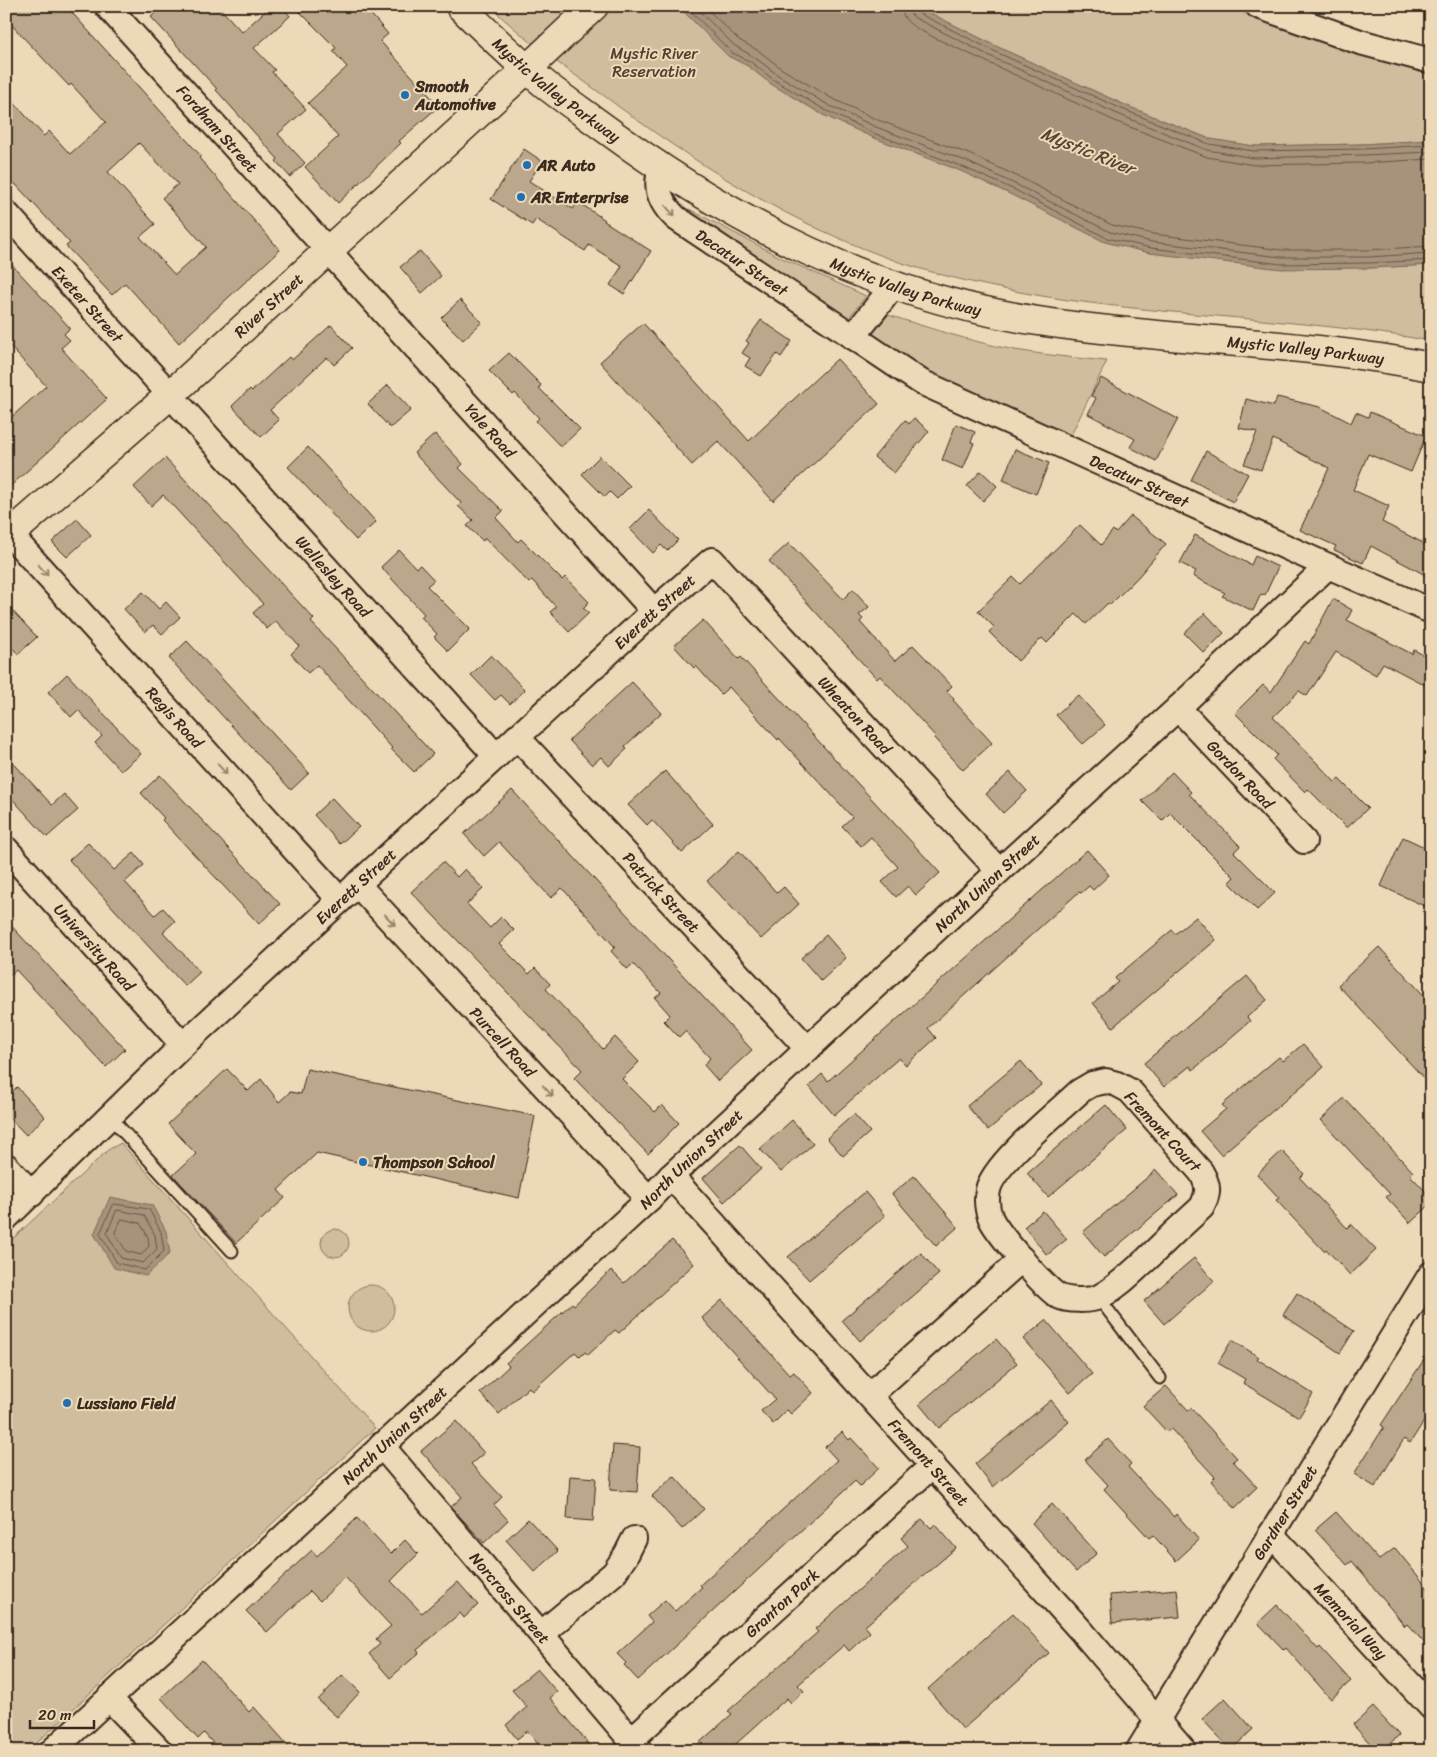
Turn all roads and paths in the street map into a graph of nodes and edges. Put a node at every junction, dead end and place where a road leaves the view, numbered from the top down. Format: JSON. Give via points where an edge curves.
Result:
{"nodes":[{"id":1,"x":107,"y":6,"type":"edge"},
{"id":2,"x":460,"y":6,"type":"edge"},
{"id":3,"x":594,"y":6,"type":"edge"},
{"id":4,"x":1258,"y":6,"type":"edge"},
{"id":5,"x":1431,"y":61,"type":"edge"},
{"id":6,"x":528,"y":69,"type":"junction"},
{"id":7,"x":661,"y":168,"type":"junction"},
{"id":8,"x":6,"y":213,"type":"edge"},
{"id":9,"x":327,"y":251,"type":"junction"},
{"id":10,"x":893,"y":286,"type":"junction"},
{"id":11,"x":854,"y":337,"type":"junction"},
{"id":12,"x":1431,"y":367,"type":"edge"},
{"id":13,"x":170,"y":395,"type":"junction"},
{"id":14,"x":8,"y":534,"type":"edge"},
{"id":15,"x":712,"y":560,"type":"joint"},
{"id":16,"x":1328,"y":566,"type":"junction"},
{"id":17,"x":654,"y":611,"type":"junction"},
{"id":18,"x":1431,"y":612,"type":"edge"},
{"id":19,"x":1178,"y":708,"type":"junction"},
{"id":20,"x":517,"y":737,"type":"junction"},
{"id":21,"x":496,"y":756,"type":"junction"},
{"id":22,"x":1304,"y":841,"type":"dead end"},
{"id":23,"x":6,"y":849,"type":"edge"},
{"id":24,"x":999,"y":871,"type":"junction"},
{"id":25,"x":348,"y":892,"type":"junction"},
{"id":26,"x":183,"y":1045,"type":"junction"},
{"id":27,"x":808,"y":1049,"type":"junction"},
{"id":28,"x":110,"y":1117,"type":"junction"},
{"id":29,"x":6,"y":1166,"type":"edge"},
{"id":30,"x":672,"y":1176,"type":"junction"},
{"id":31,"x":32,"y":1194,"type":"junction"},
{"id":32,"x":649,"y":1199,"type":"junction"},
{"id":33,"x":6,"y":1218,"type":"edge"},
{"id":34,"x":232,"y":1251,"type":"dead end"},
{"id":35,"x":1022,"y":1260,"type":"junction"},
{"id":36,"x":1431,"y":1274,"type":"edge"},
{"id":37,"x":1098,"y":1297,"type":"junction"},
{"id":38,"x":1160,"y":1378,"type":"dead end"},
{"id":39,"x":870,"y":1395,"type":"junction"},
{"id":40,"x":381,"y":1446,"type":"junction"},
{"id":41,"x":932,"y":1465,"type":"junction"},
{"id":42,"x":1271,"y":1534,"type":"junction"},
{"id":43,"x":634,"y":1539,"type":"dead end"},
{"id":44,"x":542,"y":1633,"type":"junction"},
{"id":45,"x":109,"y":1698,"type":"junction"},
{"id":46,"x":1431,"y":1706,"type":"edge"},
{"id":47,"x":1157,"y":1720,"type":"junction"},
{"id":48,"x":636,"y":1745,"type":"edge"},
{"id":49,"x":52,"y":1751,"type":"edge"},
{"id":50,"x":160,"y":1751,"type":"edge"},
{"id":51,"x":1138,"y":1751,"type":"edge"},
{"id":52,"x":1184,"y":1751,"type":"edge"}],
"edges":[{"from":1,"to":9,"type":"street","name":"Fordham Street"},
{"from":2,"to":6,"type":"main road","name":"Mystic Valley Parkway"},
{"from":3,"to":6,"type":"main road","name":"River Street"},
{"from":4,"to":5,"type":"street","via":[[1360,42]]},
{"from":6,"to":7,"type":"main road","name":"Mystic Valley Parkway"},
{"from":6,"to":9,"type":"main road","name":"River Street"},
{"from":7,"to":10,"type":"main road","name":"Mystic Valley Parkway","via":[[695,191],[771,233]]},
{"from":7,"to":11,"type":"street","name":"Decatur Street","one_way":true,"via":[[658,185],[661,199],[676,218]]},
{"from":8,"to":13,"type":"street","name":"Exeter Street"},
{"from":9,"to":13,"type":"main road","name":"River Street"},
{"from":9,"to":17,"type":"street","name":"Yale Road"},
{"from":10,"to":11,"type":"street"},
{"from":10,"to":12,"type":"main road","name":"Mystic Valley Parkway","via":[[970,307],[1036,320],[1349,353]]},
{"from":11,"to":16,"type":"street","name":"Decatur Street","via":[[921,382]]},
{"from":13,"to":14,"type":"main road","name":"River Street"},
{"from":13,"to":21,"type":"street","name":"Wellesley Road"},
{"from":14,"to":25,"type":"street","name":"Regis Road","one_way":true},
{"from":15,"to":17,"type":"street","name":"Everett Street"},
{"from":15,"to":24,"type":"street","name":"Wheaton Road"},
{"from":16,"to":18,"type":"street","name":"Decatur Street"},
{"from":16,"to":19,"type":"street","name":"North Union Street"},
{"from":17,"to":20,"type":"street","name":"Everett Street"},
{"from":19,"to":22,"type":"street","name":"Gordon Road"},
{"from":19,"to":24,"type":"street","name":"North Union Street"},
{"from":20,"to":21,"type":"street","name":"Everett Street"},
{"from":20,"to":27,"type":"street","name":"Patrick Street"},
{"from":21,"to":25,"type":"street","name":"Everett Street"},
{"from":23,"to":26,"type":"street","name":"University Road"},
{"from":24,"to":27,"type":"street","name":"North Union Street"},
{"from":25,"to":26,"type":"street","name":"Everett Street"},
{"from":25,"to":32,"type":"street","name":"Purcell Road","one_way":true},
{"from":26,"to":28,"type":"street","name":"Everett Street"},
{"from":27,"to":30,"type":"street","name":"North Union Street"},
{"from":28,"to":31,"type":"street","name":"Everett Street"},
{"from":28,"to":34,"type":"lane"},
{"from":29,"to":31,"type":"street"},
{"from":30,"to":32,"type":"street","name":"North Union Street"},
{"from":30,"to":39,"type":"street","name":"Fremont Street"},
{"from":31,"to":33,"type":"street","name":"Everett Street"},
{"from":32,"to":40,"type":"street","name":"North Union Street"},
{"from":35,"to":37,"type":"street","name":"Fremont Court","via":[[1059,1297]]},
{"from":35,"to":37,"type":"street","name":"Fremont Court","via":[[991,1220],[987,1206],[988,1188],[995,1174],[1080,1091],[1106,1081],[1117,1084],[1130,1092],[1202,1172],[1207,1183],[1207,1197],[1202,1207],[1128,1276]]},
{"from":35,"to":39,"type":"street"},
{"from":36,"to":42,"type":"street","name":"Gardner Street"},
{"from":37,"to":38,"type":"lane"},
{"from":39,"to":41,"type":"street","name":"Fremont Street"},
{"from":40,"to":44,"type":"street","name":"Norcross Street"},
{"from":40,"to":45,"type":"street","name":"North Union Street"},
{"from":41,"to":47,"type":"street","name":"Fremont Street"},
{"from":41,"to":48,"type":"street","name":"Granton Park"},
{"from":42,"to":46,"type":"street","name":"Memorial Way"},
{"from":42,"to":47,"type":"street","name":"Gardner Street"},
{"from":43,"to":44,"type":"street","via":[[614,1573]]},
{"from":44,"to":48,"type":"street","name":"Norcross Street"},
{"from":45,"to":49,"type":"street","name":"North Union Street"},
{"from":45,"to":50,"type":"street"},
{"from":47,"to":51,"type":"street","name":"Gardner Street"},
{"from":47,"to":52,"type":"street","name":"Fremont Street"}]}
